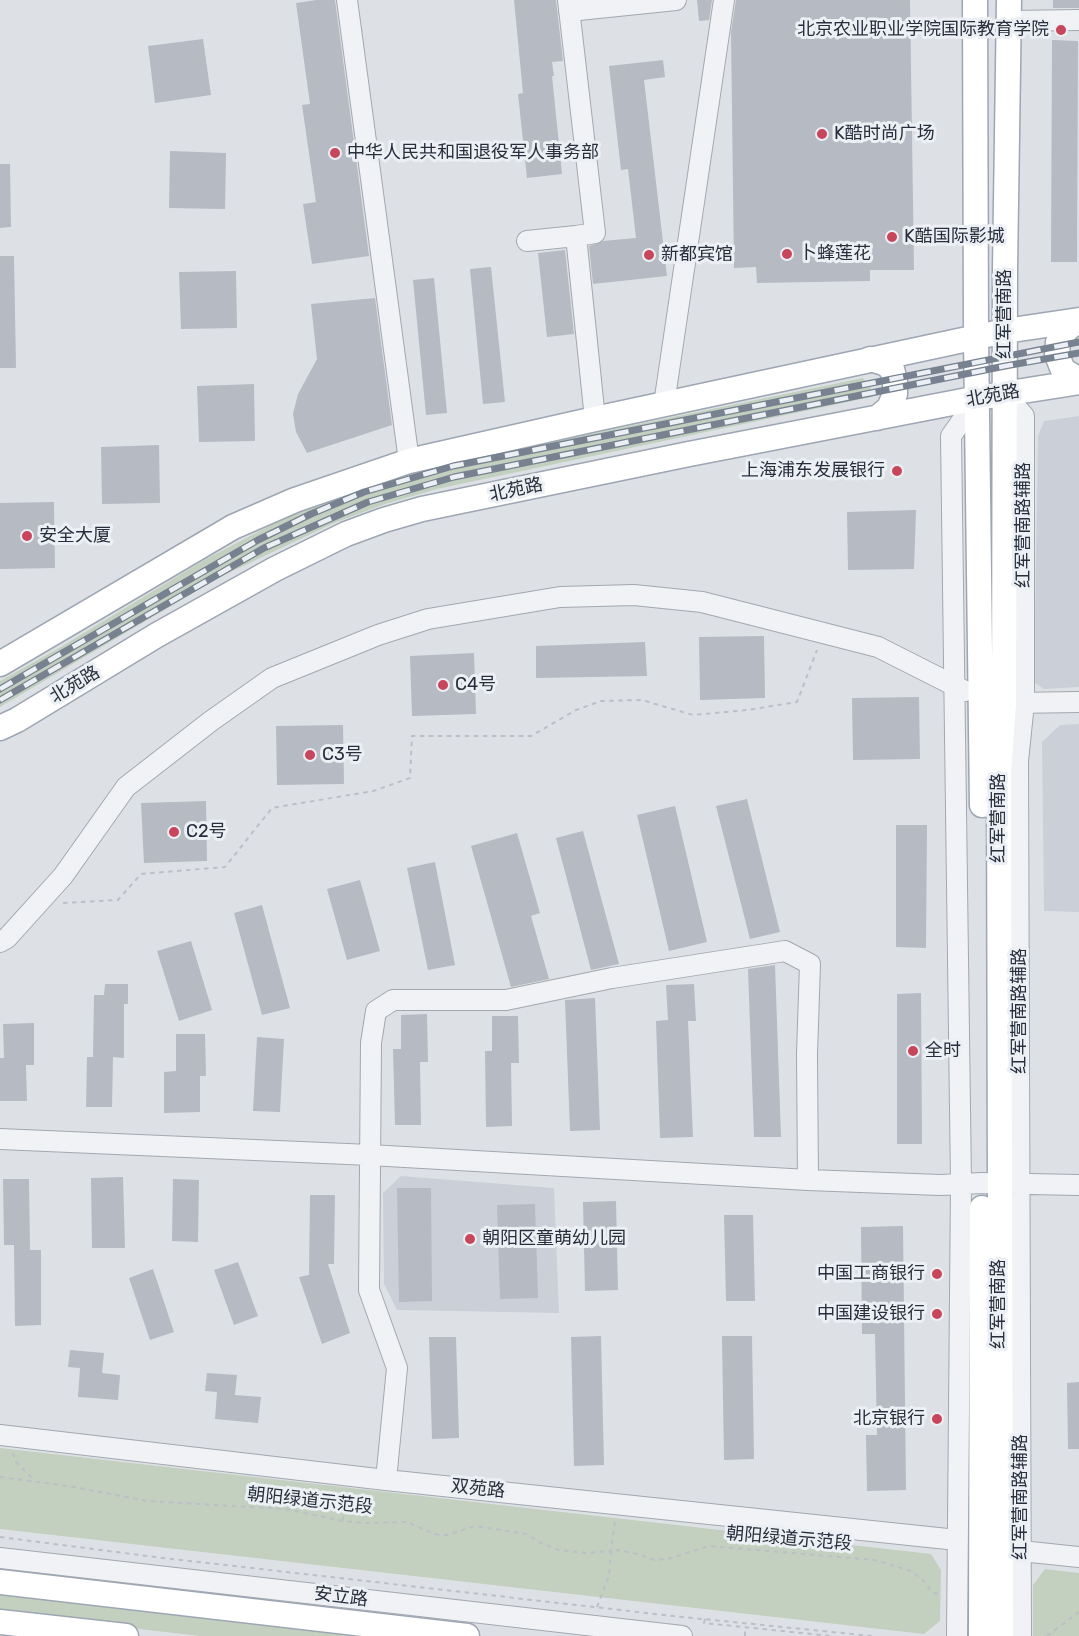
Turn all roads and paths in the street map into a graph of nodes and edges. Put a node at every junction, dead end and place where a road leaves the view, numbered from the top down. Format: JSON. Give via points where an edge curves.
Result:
{"nodes":[{"id":1,"x":347,"y":0,"type":"edge"},
{"id":2,"x":676,"y":0,"type":"edge"},
{"id":3,"x":724,"y":0,"type":"edge"},
{"id":4,"x":975,"y":0,"type":"edge"},
{"id":5,"x":569,"y":6,"type":"edge"},
{"id":6,"x":1009,"y":10,"type":"edge"},
{"id":7,"x":1079,"y":20,"type":"edge"},
{"id":8,"x":576,"y":236,"type":"junction"},
{"id":9,"x":527,"y":241,"type":"dead end"},
{"id":10,"x":1005,"y":269,"type":"junction"},
{"id":11,"x":976,"y":271,"type":"junction"},
{"id":12,"x":1079,"y":320,"type":"edge"},
{"id":13,"x":1005,"y":331,"type":"junction"},
{"id":14,"x":976,"y":337,"type":"junction"},
{"id":15,"x":870,"y":359,"type":"junction"},
{"id":16,"x":1079,"y":381,"type":"edge"},
{"id":17,"x":1004,"y":394,"type":"junction"},
{"id":18,"x":978,"y":398,"type":"junction"},
{"id":19,"x":664,"y":405,"type":"junction"},
{"id":20,"x":595,"y":418,"type":"junction"},
{"id":21,"x":877,"y":418,"type":"junction"},
{"id":22,"x":1004,"y":459,"type":"junction"},
{"id":23,"x":979,"y":460,"type":"junction"},
{"id":24,"x":409,"y":461,"type":"junction"},
{"id":25,"x":824,"y":633,"type":"junction"},
{"id":26,"x":0,"y":664,"type":"edge"},
{"id":27,"x":954,"y":686,"type":"junction"},
{"id":28,"x":1004,"y":702,"type":"junction"},
{"id":29,"x":1079,"y":702,"type":"edge"},
{"id":30,"x":0,"y":728,"type":"edge"},
{"id":31,"x":37,"y":904,"type":"junction"},
{"id":32,"x":0,"y":942,"type":"edge"},
{"id":33,"x":0,"y":1140,"type":"edge"},
{"id":34,"x":370,"y":1155,"type":"junction"},
{"id":35,"x":808,"y":1180,"type":"junction"},
{"id":36,"x":991,"y":1183,"type":"junction"},
{"id":37,"x":1079,"y":1185,"type":"edge"},
{"id":38,"x":4,"y":1435,"type":"edge"},
{"id":39,"x":346,"y":1475,"type":"junction"},
{"id":40,"x":0,"y":1477,"type":"edge"},
{"id":41,"x":34,"y":1480,"type":"junction"},
{"id":42,"x":386,"y":1480,"type":"junction"},
{"id":43,"x":617,"y":1504,"type":"junction"},
{"id":44,"x":344,"y":1521,"type":"junction"},
{"id":45,"x":0,"y":1537,"type":"edge"},
{"id":46,"x":957,"y":1540,"type":"junction"},
{"id":47,"x":611,"y":1551,"type":"junction"},
{"id":48,"x":1022,"y":1551,"type":"junction"},
{"id":49,"x":1079,"y":1557,"type":"edge"},
{"id":50,"x":0,"y":1558,"type":"edge"},
{"id":51,"x":0,"y":1582,"type":"edge"},
{"id":52,"x":957,"y":1597,"type":"junction"},
{"id":53,"x":597,"y":1607,"type":"junction"},
{"id":54,"x":1079,"y":1612,"type":"edge"},
{"id":55,"x":704,"y":1621,"type":"junction"},
{"id":56,"x":0,"y":1622,"type":"edge"},
{"id":57,"x":745,"y":1628,"type":"junction"},
{"id":58,"x":126,"y":1636,"type":"edge"},
{"id":59,"x":467,"y":1636,"type":"edge"},
{"id":60,"x":682,"y":1636,"type":"edge"},
{"id":61,"x":745,"y":1636,"type":"edge"},
{"id":62,"x":831,"y":1636,"type":"edge"},
{"id":63,"x":868,"y":1636,"type":"edge"},
{"id":64,"x":873,"y":1636,"type":"edge"},
{"id":65,"x":957,"y":1636,"type":"edge"},
{"id":66,"x":981,"y":1636,"type":"edge"},
{"id":67,"x":1001,"y":1636,"type":"edge"},
{"id":68,"x":1021,"y":1636,"type":"edge"},
{"id":69,"x":1047,"y":1636,"type":"edge"}],
"edges":[{"from":1,"to":24,"type":"street"},
{"from":2,"to":5,"type":"street"},
{"from":3,"to":19,"type":"street"},
{"from":4,"to":11,"type":"main road","name":"红军营南路"},
{"from":5,"to":8,"type":"street","via":[[595,233]]},
{"from":6,"to":7,"type":"street"},
{"from":6,"to":10,"type":"main road","name":"红军营南路"},
{"from":8,"to":9,"type":"street"},
{"from":8,"to":20,"type":"street"},
{"from":10,"to":11,"type":"main road","via":[[989,278]]},
{"from":10,"to":13,"type":"main road","name":"红军营南路"},
{"from":11,"to":14,"type":"main road","name":"红军营南路"},
{"from":12,"to":13,"type":"main road"},
{"from":12,"to":16,"type":"main road","via":[[1058,342],[1057,355],[1063,370]]},
{"from":13,"to":14,"type":"main road"},
{"from":13,"to":17,"type":"main road","name":"红军营南路"},
{"from":14,"to":15,"type":"main road"},
{"from":14,"to":18,"type":"main road","name":"红军营南路"},
{"from":15,"to":19,"type":"main road"},
{"from":15,"to":21,"type":"main road","via":[[892,369],[895,381],[889,408]]},
{"from":16,"to":17,"type":"main road","name":"北苑路"},
{"from":17,"to":18,"type":"main road","name":"北苑路"},
{"from":17,"to":22,"type":"main road","name":"红军营南路"},
{"from":17,"to":28,"type":"street","name":"红军营南路辅路","via":[[1024,416]]},
{"from":18,"to":21,"type":"main road","name":"北苑路"},
{"from":18,"to":23,"type":"main road","name":"红军营南路"},
{"from":18,"to":27,"type":"street","name":"红军营南路辅路","via":[[951,436]]},
{"from":19,"to":20,"type":"main road"},
{"from":20,"to":24,"type":"main road"},
{"from":21,"to":30,"type":"main road","name":"北苑路","via":[[422,509],[384,520],[275,569]]},
{"from":22,"to":23,"type":"main road","via":[[991,454]]},
{"from":22,"to":28,"type":"main road","name":"红军营南路"},
{"from":23,"to":28,"type":"main road","name":"红军营南路"},
{"from":24,"to":26,"type":"main road","via":[[295,500],[233,527]]},
{"from":25,"to":27,"type":"street","via":[[878,647]]},
{"from":25,"to":31,"type":"street","via":[[702,602],[634,595],[560,597],[428,619],[378,635],[272,678],[126,787],[63,876]]},
{"from":25,"to":31,"type":"path","via":[[797,702],[693,715],[642,700],[601,701],[576,710],[531,736],[412,736],[410,778],[373,791],[272,807],[225,867],[141,874],[118,900]]},
{"from":27,"to":28,"type":"street"},
{"from":27,"to":36,"type":"street","name":"红军营南路辅路"},
{"from":28,"to":29,"type":"street"},
{"from":28,"to":36,"type":"main road","name":"红军营南路"},
{"from":28,"to":36,"type":"street","name":"红军营南路辅路","via":[[1018,762]]},
{"from":31,"to":32,"type":"street"},
{"from":33,"to":34,"type":"street"},
{"from":34,"to":35,"type":"street"},
{"from":34,"to":35,"type":"street","via":[[371,1043],[376,1011],[393,1000],[506,1000],[612,978],[785,951],[810,964]]},
{"from":34,"to":42,"type":"street","via":[[369,1290],[397,1368]]},
{"from":35,"to":36,"type":"street"},
{"from":36,"to":37,"type":"street"},
{"from":36,"to":46,"type":"street","name":"红军营南路辅路"},
{"from":36,"to":48,"type":"street","name":"红军营南路辅路"},
{"from":36,"to":66,"type":"main road","name":"红军营南路"},
{"from":36,"to":67,"type":"main road","name":"红军营南路"},
{"from":38,"to":39,"type":"street","name":"双苑路"},
{"from":38,"to":41,"type":"path","via":[[16,1462]]},
{"from":39,"to":42,"type":"street","name":"双苑路"},
{"from":39,"to":44,"type":"path"},
{"from":40,"to":41,"type":"path","name":"朝阳绿道示范段"},
{"from":41,"to":44,"type":"path","name":"朝阳绿道示范段","via":[[147,1501],[285,1509]]},
{"from":42,"to":43,"type":"street","name":"双苑路"},
{"from":43,"to":46,"type":"street","name":"双苑路"},
{"from":43,"to":47,"type":"path"},
{"from":44,"to":47,"type":"path","name":"朝阳绿道示范段","via":[[407,1522],[434,1534],[447,1535],[475,1526],[526,1534],[559,1550]]},
{"from":45,"to":53,"type":"path"},
{"from":46,"to":52,"type":"street","name":"红军营南路辅路"},
{"from":47,"to":52,"type":"path","name":"朝阳绿道示范段","via":[[654,1560],[709,1546],[875,1560],[911,1571],[933,1593]]},
{"from":47,"to":53,"type":"path","via":[[609,1576]]},
{"from":48,"to":49,"type":"street"},
{"from":48,"to":68,"type":"street","name":"红军营南路辅路"},
{"from":50,"to":60,"type":"street","name":"安立路"},
{"from":51,"to":59,"type":"main road","name":"安立路"},
{"from":52,"to":65,"type":"street","name":"红军营南路辅路"},
{"from":53,"to":55,"type":"path"},
{"from":54,"to":69,"type":"path"},
{"from":55,"to":57,"type":"path"},
{"from":55,"to":63,"type":"path"},
{"from":56,"to":58,"type":"main road"},
{"from":57,"to":61,"type":"path"},
{"from":57,"to":62,"type":"path"},
{"from":63,"to":64,"type":"path"}]}
